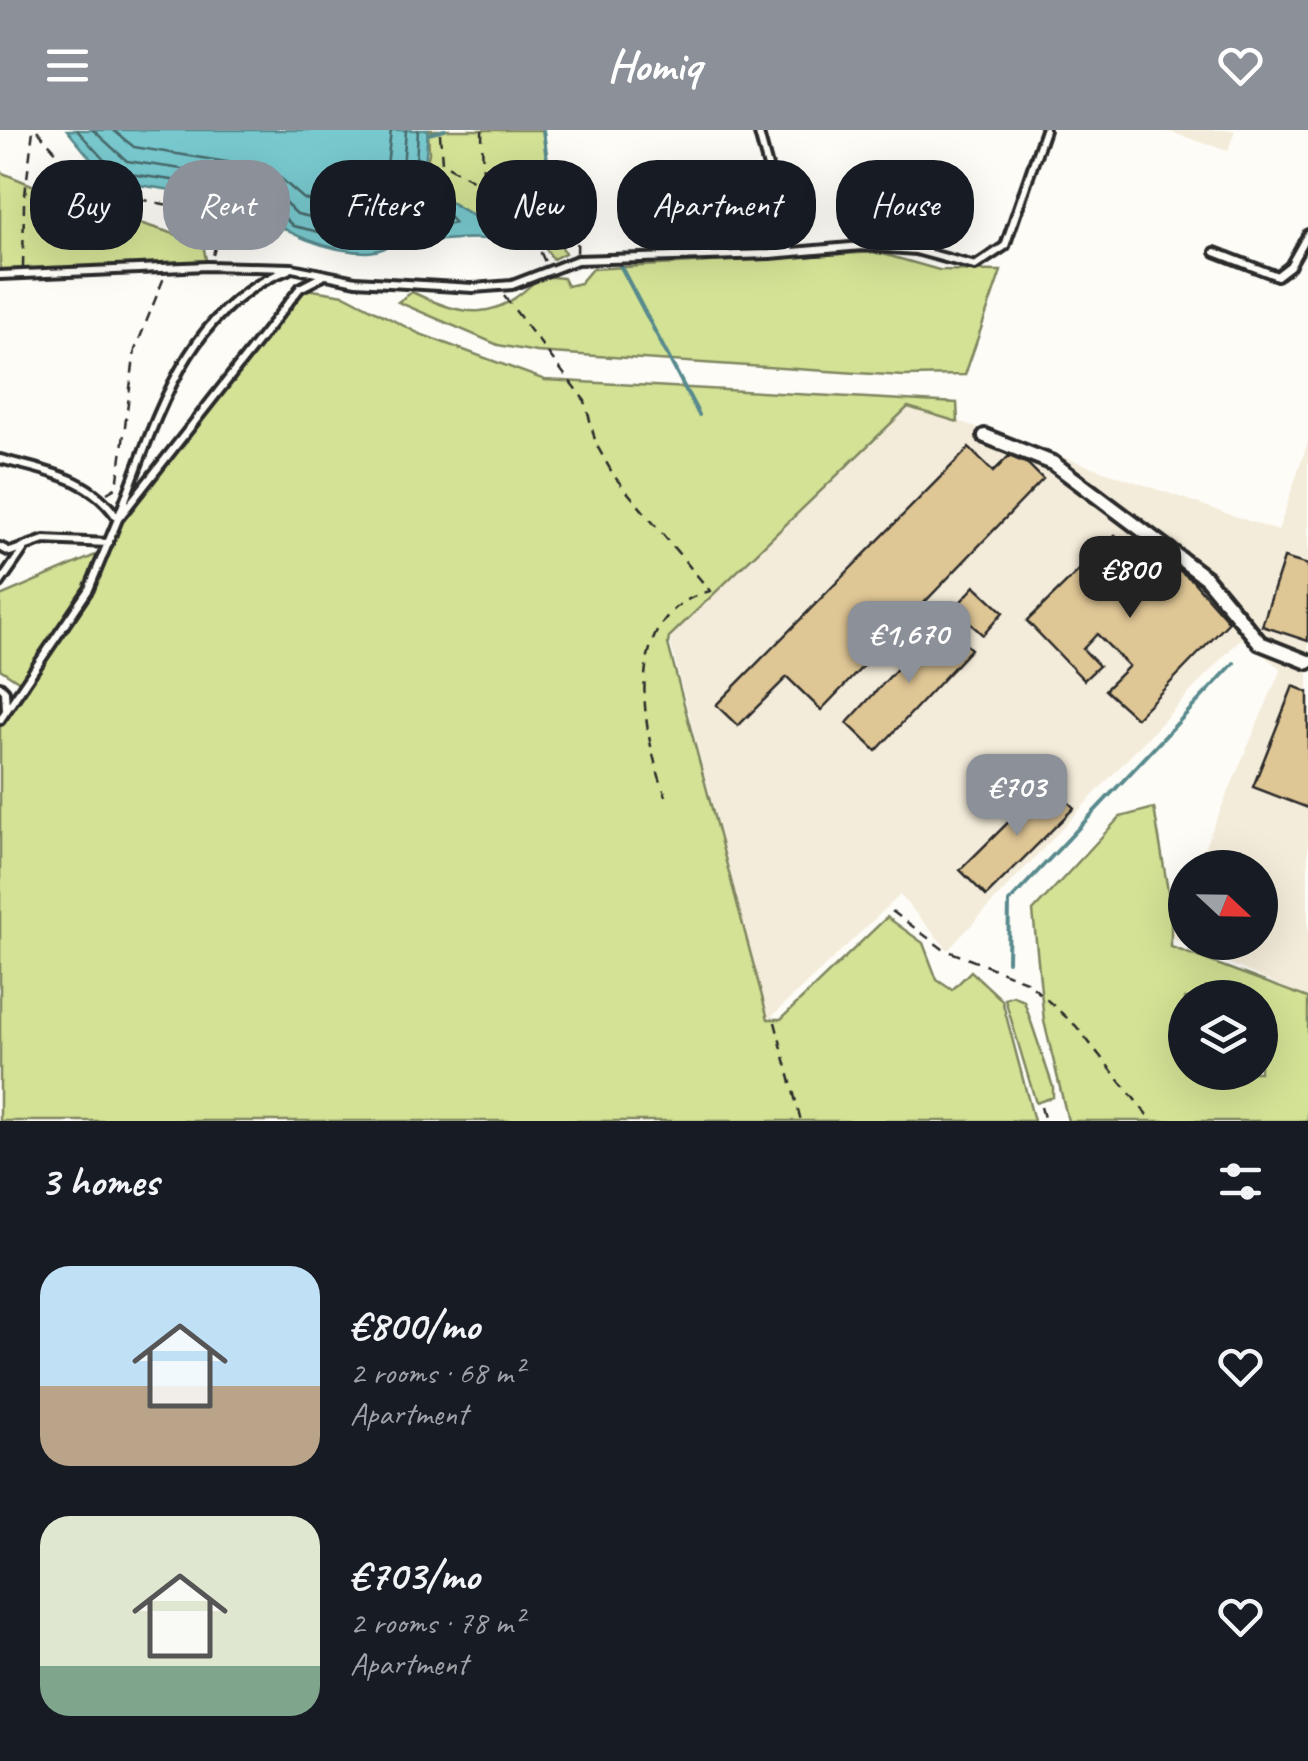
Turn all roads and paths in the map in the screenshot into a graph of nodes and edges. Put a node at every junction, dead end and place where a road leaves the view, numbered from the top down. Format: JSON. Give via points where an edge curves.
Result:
{"nodes":[{"id":1,"x":35,"y":130,"type":"edge"},
{"id":2,"x":482,"y":130,"type":"edge"},
{"id":3,"x":758,"y":130,"type":"edge"},
{"id":4,"x":1045,"y":130,"type":"edge"},
{"id":5,"x":440,"y":134,"type":"dead end"},
{"id":6,"x":484,"y":160,"type":"edge"},
{"id":7,"x":476,"y":181,"type":"edge"},
{"id":8,"x":1308,"y":234,"type":"edge"},
{"id":9,"x":540,"y":250,"type":"edge"},
{"id":10,"x":577,"y":250,"type":"edge"},
{"id":11,"x":791,"y":252,"type":"junction"},
{"id":12,"x":1215,"y":252,"type":"dead end"},
{"id":13,"x":577,"y":260,"type":"junction"},
{"id":14,"x":210,"y":266,"type":"junction"},
{"id":15,"x":166,"y":268,"type":"junction"},
{"id":16,"x":292,"y":268,"type":"junction"},
{"id":17,"x":548,"y":268,"type":"junction"},
{"id":18,"x":23,"y":274,"type":"junction"},
{"id":19,"x":0,"y":275,"type":"edge"},
{"id":20,"x":324,"y":275,"type":"junction"},
{"id":21,"x":498,"y":286,"type":"junction"},
{"id":22,"x":985,"y":436,"type":"dead end"},
{"id":23,"x":0,"y":459,"type":"edge"},
{"id":24,"x":101,"y":494,"type":"junction"},
{"id":25,"x":118,"y":519,"type":"junction"},
{"id":26,"x":108,"y":543,"type":"junction"},
{"id":27,"x":26,"y":544,"type":"junction"},
{"id":28,"x":0,"y":547,"type":"edge"},
{"id":29,"x":0,"y":583,"type":"edge"},
{"id":30,"x":1308,"y":662,"type":"edge"},
{"id":31,"x":0,"y":686,"type":"edge"},
{"id":32,"x":6,"y":711,"type":"junction"},
{"id":33,"x":0,"y":720,"type":"edge"},
{"id":34,"x":666,"y":796,"type":"dead end"},
{"id":35,"x":892,"y":911,"type":"dead end"},
{"id":36,"x":774,"y":1022,"type":"dead end"},
{"id":37,"x":1041,"y":1107,"type":"dead end"},
{"id":38,"x":801,"y":1121,"type":"edge"},
{"id":39,"x":1045,"y":1121,"type":"edge"},
{"id":40,"x":1152,"y":1121,"type":"edge"}],
"edges":[{"from":1,"to":14,"type":"path","via":[[100,190],[212,215],[220,228]]},
{"from":1,"to":18,"type":"path"},
{"from":2,"to":6,"type":"path"},
{"from":3,"to":11,"type":"lane"},
{"from":4,"to":11,"type":"lane","via":[[1004,246],[985,263],[896,246]]},
{"from":5,"to":7,"type":"path","via":[[442,162]]},
{"from":8,"to":12,"type":"lane","via":[[1277,276]]},
{"from":9,"to":17,"type":"path"},
{"from":10,"to":13,"type":"path"},
{"from":11,"to":13,"type":"lane"},
{"from":13,"to":17,"type":"lane"},
{"from":14,"to":15,"type":"lane"},
{"from":14,"to":16,"type":"lane"},
{"from":15,"to":18,"type":"lane"},
{"from":15,"to":24,"type":"path","via":[[134,350],[117,487]]},
{"from":16,"to":20,"type":"lane"},
{"from":16,"to":25,"type":"lane","via":[[237,294],[195,340]]},
{"from":17,"to":21,"type":"lane"},
{"from":18,"to":19,"type":"lane"},
{"from":20,"to":21,"type":"lane","via":[[432,288]]},
{"from":20,"to":25,"type":"lane","via":[[300,288]]},
{"from":21,"to":34,"type":"path","via":[[586,401],[596,444],[614,476],[710,591],[688,596],[647,647],[649,744]]},
{"from":22,"to":30,"type":"street","via":[[1053,463],[1206,578],[1260,643]]},
{"from":23,"to":24,"type":"lane"},
{"from":24,"to":25,"type":"lane"},
{"from":25,"to":26,"type":"lane"},
{"from":26,"to":27,"type":"lane"},
{"from":26,"to":32,"type":"lane","via":[[89,589]]},
{"from":27,"to":28,"type":"lane","via":[[10,552]]},
{"from":27,"to":29,"type":"lane"},
{"from":31,"to":32,"type":"lane"},
{"from":32,"to":33,"type":"lane"},
{"from":35,"to":40,"type":"path","via":[[944,949],[1026,981],[1076,1026]]},
{"from":36,"to":38,"type":"path"},
{"from":37,"to":39,"type":"path"}]}
